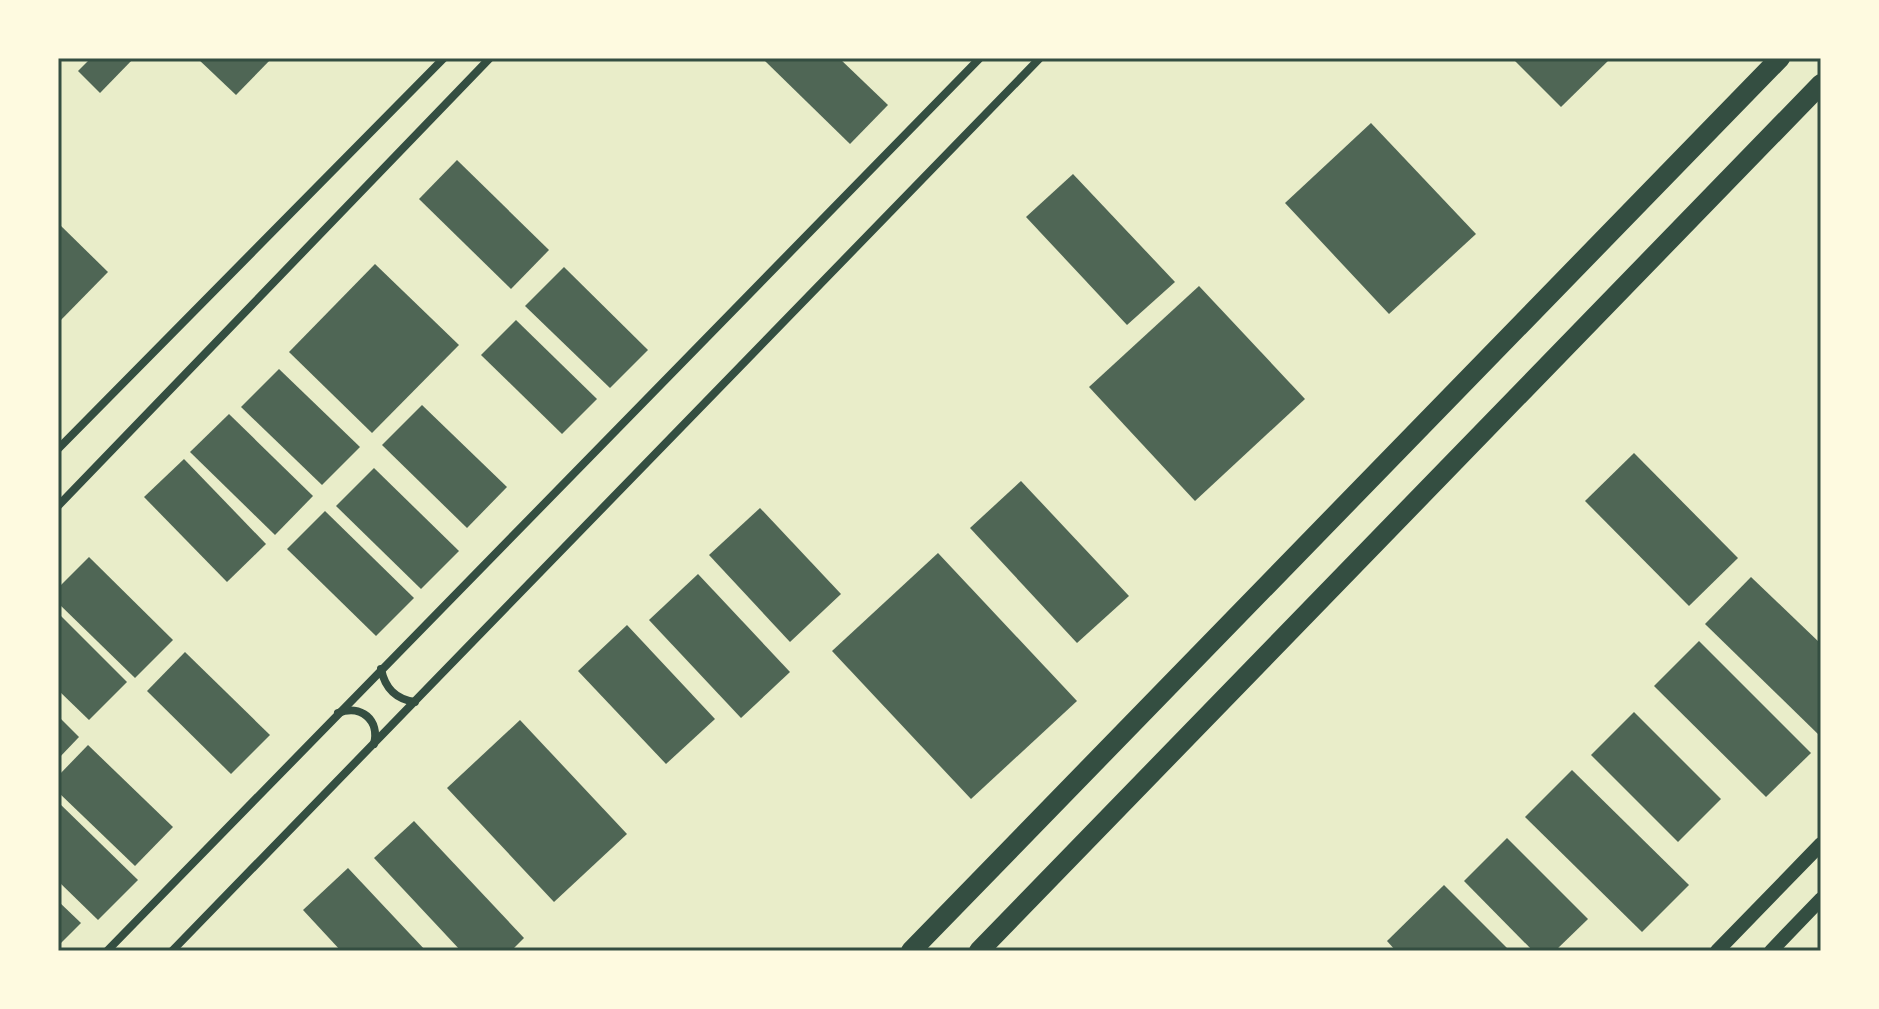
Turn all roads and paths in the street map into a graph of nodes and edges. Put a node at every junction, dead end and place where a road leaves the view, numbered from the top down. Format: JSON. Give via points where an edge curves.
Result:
{"nodes":[{"id":1,"x":444,"y":58,"type":"edge"},
{"id":2,"x":490,"y":58,"type":"edge"},
{"id":3,"x":980,"y":58,"type":"edge"},
{"id":4,"x":1040,"y":58,"type":"edge"},
{"id":5,"x":1780,"y":58,"type":"edge"},
{"id":6,"x":1821,"y":84,"type":"edge"},
{"id":7,"x":58,"y":449,"type":"edge"},
{"id":8,"x":58,"y":506,"type":"edge"},
{"id":9,"x":381,"y":669,"type":"junction"},
{"id":10,"x":415,"y":702,"type":"junction"},
{"id":11,"x":337,"y":713,"type":"junction"},
{"id":12,"x":374,"y":744,"type":"junction"},
{"id":13,"x":1821,"y":844,"type":"edge"},
{"id":14,"x":1821,"y":899,"type":"edge"},
{"id":15,"x":107,"y":951,"type":"edge"},
{"id":16,"x":172,"y":951,"type":"edge"},
{"id":17,"x":911,"y":951,"type":"edge"},
{"id":18,"x":979,"y":951,"type":"edge"},
{"id":19,"x":1717,"y":951,"type":"edge"},
{"id":20,"x":1771,"y":951,"type":"edge"}],
"edges":[{"from":1,"to":7,"type":"street"},
{"from":2,"to":8,"type":"street"},
{"from":3,"to":9,"type":"street"},
{"from":4,"to":10,"type":"street"},
{"from":5,"to":17,"type":"main road"},
{"from":6,"to":18,"type":"main road"},
{"from":9,"to":10,"type":"street","via":[[395,695]]},
{"from":9,"to":11,"type":"street"},
{"from":10,"to":12,"type":"street"},
{"from":11,"to":12,"type":"street","via":[[367,715],[375,728]]},
{"from":11,"to":15,"type":"street"},
{"from":12,"to":16,"type":"street"},
{"from":13,"to":19,"type":"street"},
{"from":14,"to":20,"type":"street"}]}
